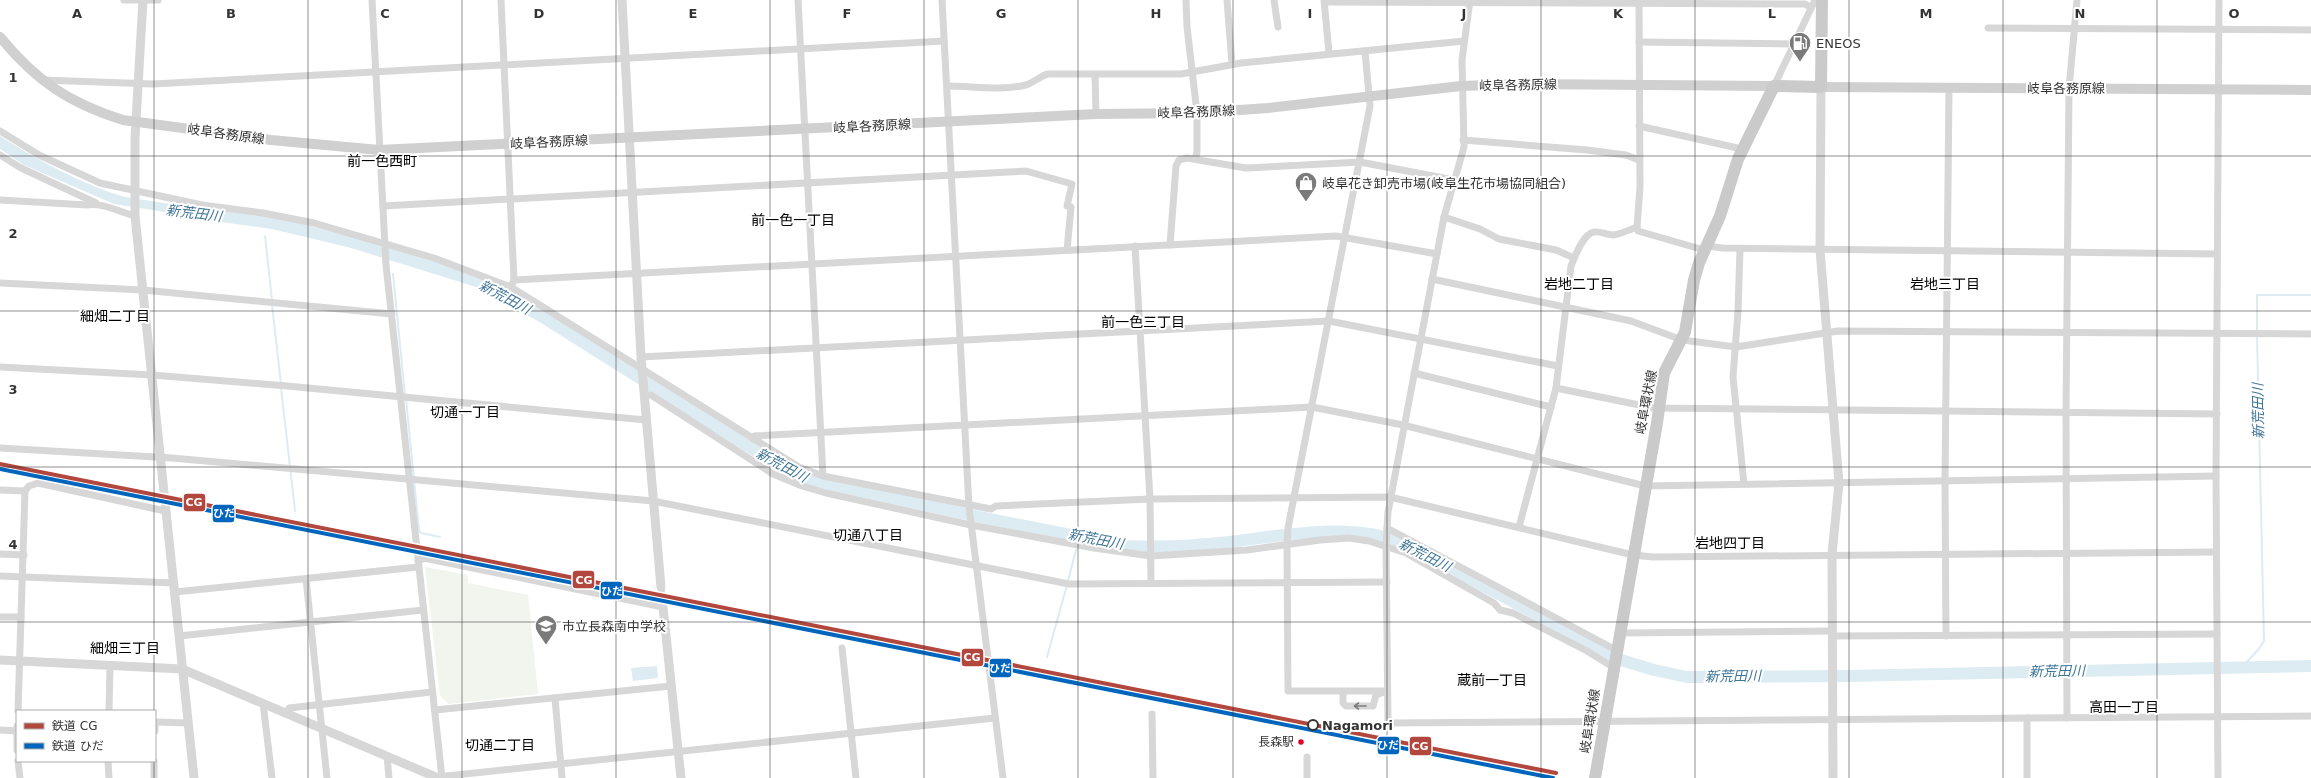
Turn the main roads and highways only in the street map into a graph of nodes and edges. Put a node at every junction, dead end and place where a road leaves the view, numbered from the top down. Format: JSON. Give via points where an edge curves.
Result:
{"nodes":[{"id":1,"x":1822,"y":0,"type":"edge"},
{"id":2,"x":0,"y":37,"type":"edge"},
{"id":3,"x":1774,"y":86,"type":"junction"},
{"id":4,"x":1821,"y":87,"type":"junction"},
{"id":5,"x":2311,"y":90,"type":"edge"},
{"id":6,"x":1595,"y":778,"type":"edge"}],
"edges":[{"from":1,"to":4,"type":"main road"},
{"from":2,"to":3,"type":"main road","name":"岐阜各務原線","via":[[21,62],[42,80],[86,107],[136,122],[271,140],[379,150],[1096,114],[1197,113],[1268,108],[1461,86]]},
{"from":3,"to":4,"type":"main road"},
{"from":3,"to":6,"type":"main road","name":"岐阜環状線","via":[[1742,149],[1720,216],[1694,280],[1686,332],[1664,373]]},
{"from":4,"to":5,"type":"main road","name":"岐阜各務原線"}]}
